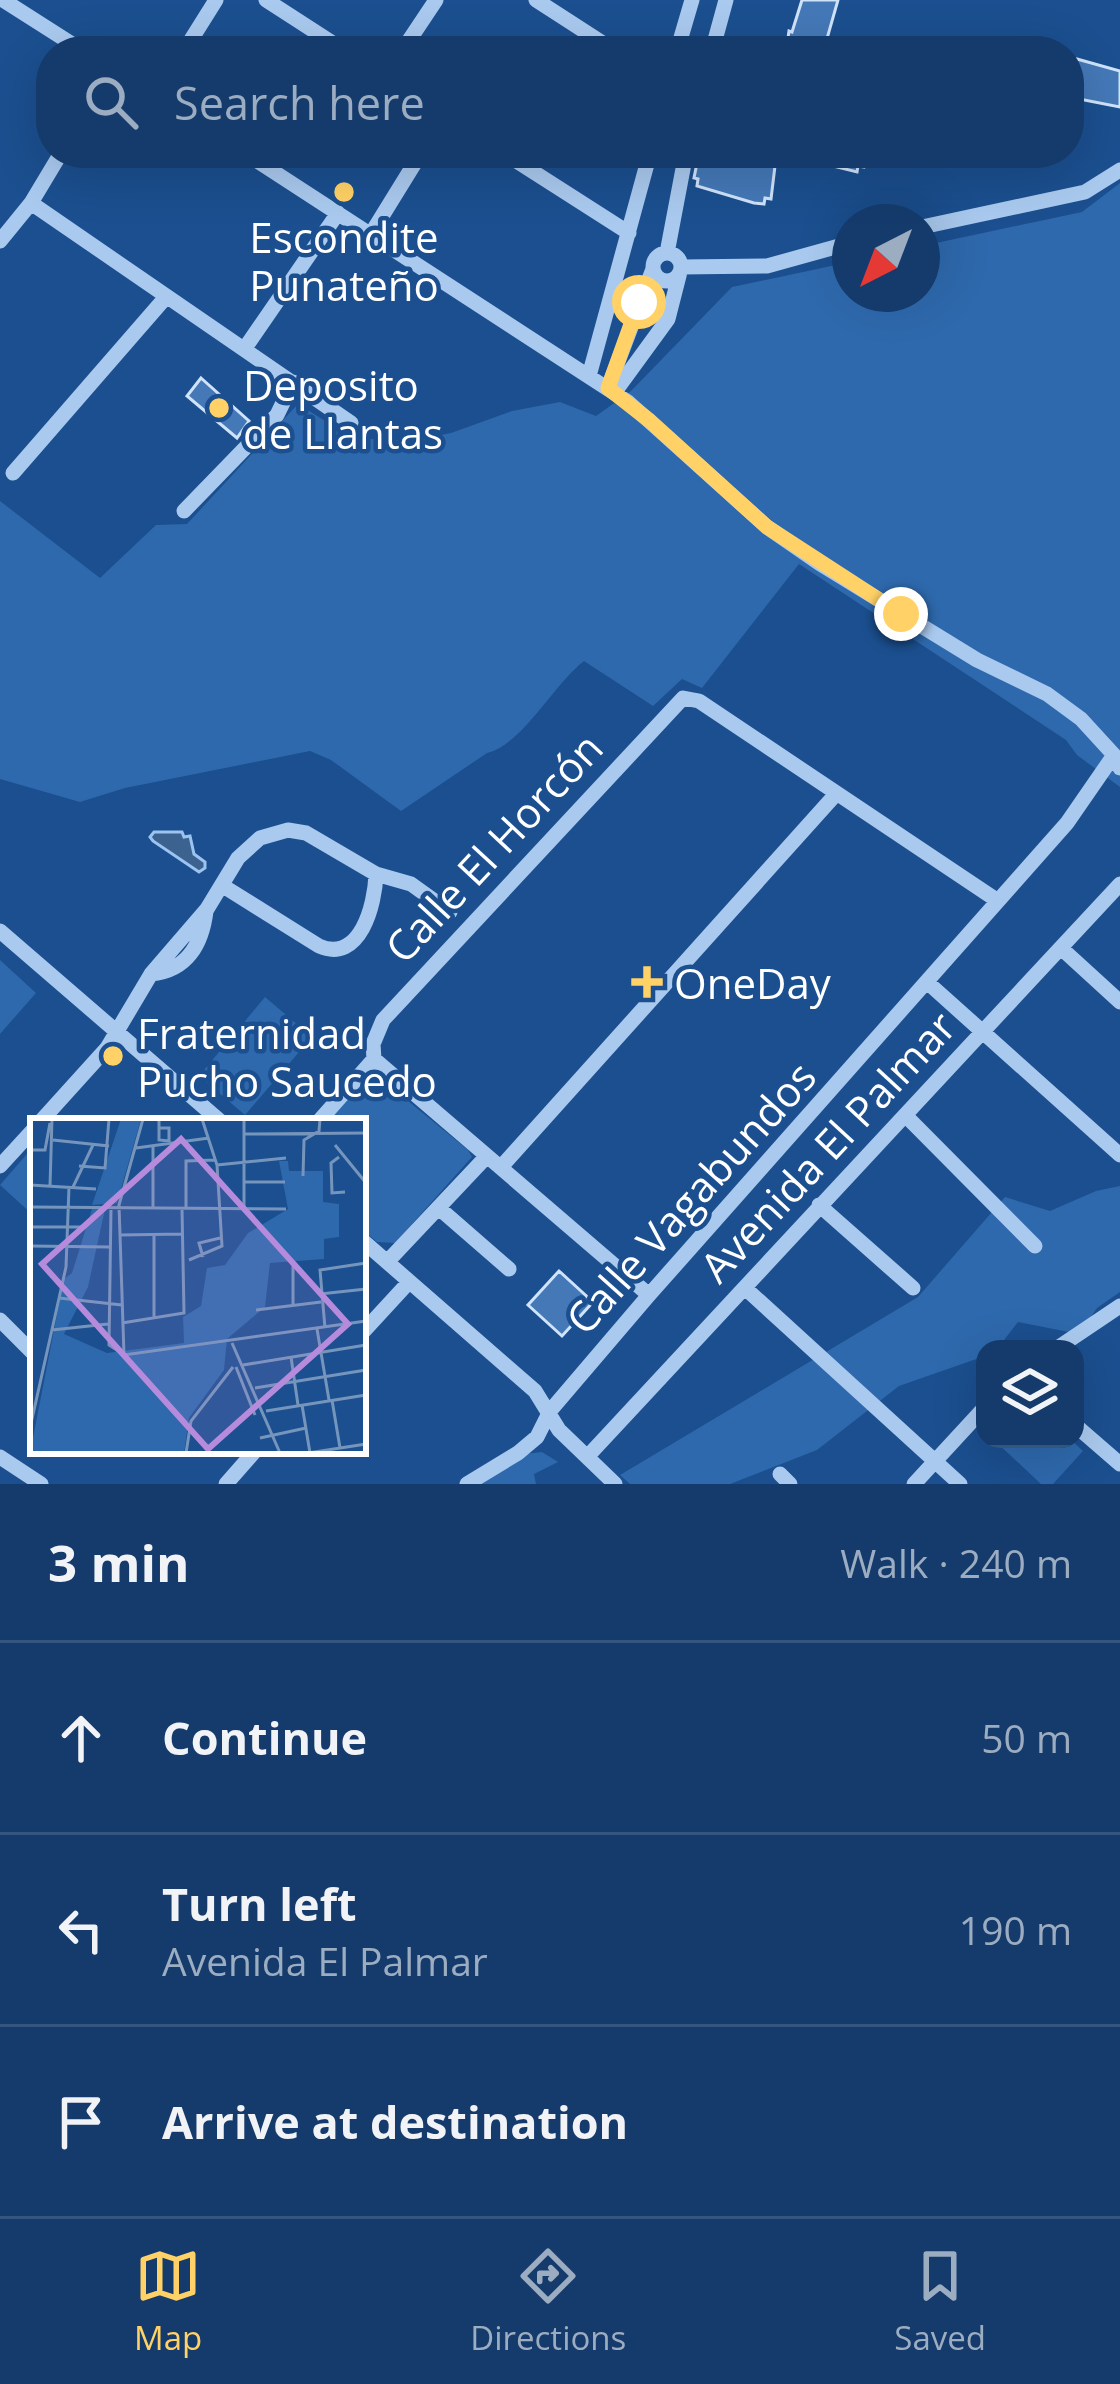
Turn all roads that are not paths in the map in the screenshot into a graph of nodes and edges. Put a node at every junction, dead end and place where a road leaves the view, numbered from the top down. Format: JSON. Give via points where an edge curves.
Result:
{"nodes":[{"id":1,"x":3,"y":0,"type":"edge"},
{"id":2,"x":216,"y":0,"type":"edge"},
{"id":3,"x":266,"y":0,"type":"edge"},
{"id":4,"x":436,"y":0,"type":"edge"},
{"id":5,"x":536,"y":0,"type":"edge"},
{"id":6,"x":692,"y":0,"type":"edge"},
{"id":7,"x":726,"y":0,"type":"edge"},
{"id":8,"x":59,"y":36,"type":"edge"},
{"id":9,"x":193,"y":36,"type":"edge"},
{"id":10,"x":322,"y":36,"type":"edge"},
{"id":11,"x":412,"y":36,"type":"edge"},
{"id":12,"x":592,"y":36,"type":"edge"},
{"id":13,"x":681,"y":36,"type":"edge"},
{"id":14,"x":716,"y":36,"type":"edge"},
{"id":15,"x":52,"y":168,"type":"edge"},
{"id":16,"x":268,"y":168,"type":"edge"},
{"id":17,"x":412,"y":168,"type":"edge"},
{"id":18,"x":527,"y":168,"type":"edge"},
{"id":19,"x":646,"y":168,"type":"edge"},
{"id":20,"x":683,"y":168,"type":"edge"},
{"id":21,"x":1120,"y":170,"type":"edge"},
{"id":22,"x":31,"y":203,"type":"junction"},
{"id":23,"x":338,"y":213,"type":"junction"},
{"id":24,"x":940,"y":223,"type":"edge"},
{"id":25,"x":628,"y":233,"type":"junction"},
{"id":26,"x":370,"y":234,"type":"junction"},
{"id":27,"x":1,"y":239,"type":"edge"},
{"id":28,"x":832,"y":248,"type":"edge"},
{"id":29,"x":667,"y":253,"type":"junction"},
{"id":30,"x":653,"y":269,"type":"junction"},
{"id":31,"x":681,"y":270,"type":"junction"},
{"id":32,"x":166,"y":297,"type":"junction"},
{"id":33,"x":245,"y":348,"type":"junction"},
{"id":34,"x":589,"y":376,"type":"junction"},
{"id":35,"x":293,"y":382,"type":"junction"},
{"id":36,"x":617,"y":394,"type":"junction"},
{"id":37,"x":351,"y":423,"type":"dead end"},
{"id":38,"x":13,"y":473,"type":"dead end"},
{"id":39,"x":184,"y":511,"type":"dead end"},
{"id":40,"x":1117,"y":761,"type":"edge"},
{"id":41,"x":836,"y":794,"type":"junction"},
{"id":42,"x":376,"y":874,"type":"junction"},
{"id":43,"x":1120,"y":884,"type":"edge"},
{"id":44,"x":223,"y":886,"type":"junction"},
{"id":45,"x":998,"y":901,"type":"junction"},
{"id":46,"x":450,"y":912,"type":"dead end"},
{"id":47,"x":0,"y":931,"type":"edge"},
{"id":48,"x":1060,"y":948,"type":"junction"},
{"id":49,"x":927,"y":982,"type":"junction"},
{"id":50,"x":1120,"y":1002,"type":"edge"},
{"id":51,"x":983,"y":1032,"type":"junction"},
{"id":52,"x":115,"y":1033,"type":"junction"},
{"id":53,"x":374,"y":1059,"type":"junction"},
{"id":54,"x":906,"y":1116,"type":"junction"},
{"id":55,"x":44,"y":1118,"type":"edge"},
{"id":56,"x":216,"y":1118,"type":"edge"},
{"id":57,"x":322,"y":1118,"type":"edge"},
{"id":58,"x":30,"y":1133,"type":"edge"},
{"id":59,"x":1120,"y":1155,"type":"edge"},
{"id":60,"x":494,"y":1161,"type":"junction"},
{"id":61,"x":0,"y":1166,"type":"edge"},
{"id":62,"x":819,"y":1204,"type":"junction"},
{"id":63,"x":440,"y":1209,"type":"junction"},
{"id":64,"x":366,"y":1244,"type":"edge"},
{"id":65,"x":1035,"y":1246,"type":"dead end"},
{"id":66,"x":387,"y":1262,"type":"junction"},
{"id":67,"x":509,"y":1269,"type":"dead end"},
{"id":68,"x":409,"y":1282,"type":"junction"},
{"id":69,"x":745,"y":1288,"type":"junction"},
{"id":70,"x":914,"y":1288,"type":"dead end"},
{"id":71,"x":649,"y":1295,"type":"junction"},
{"id":72,"x":1118,"y":1311,"type":"edge"},
{"id":73,"x":0,"y":1320,"type":"edge"},
{"id":74,"x":366,"y":1329,"type":"edge"},
{"id":75,"x":1071,"y":1340,"type":"edge"},
{"id":76,"x":30,"y":1350,"type":"edge"},
{"id":77,"x":550,"y":1411,"type":"junction"},
{"id":78,"x":976,"y":1417,"type":"edge"},
{"id":79,"x":1084,"y":1434,"type":"edge"},
{"id":80,"x":252,"y":1454,"type":"edge"},
{"id":81,"x":0,"y":1457,"type":"edge"},
{"id":82,"x":587,"y":1457,"type":"junction"},
{"id":83,"x":935,"y":1461,"type":"junction"},
{"id":84,"x":1120,"y":1465,"type":"edge"},
{"id":85,"x":41,"y":1484,"type":"edge"},
{"id":86,"x":226,"y":1484,"type":"edge"},
{"id":87,"x":466,"y":1484,"type":"edge"},
{"id":88,"x":615,"y":1484,"type":"edge"},
{"id":89,"x":914,"y":1484,"type":"edge"},
{"id":90,"x":960,"y":1484,"type":"edge"}],
"edges":[{"from":1,"to":8,"type":"street"},
{"from":2,"to":9,"type":"street"},
{"from":3,"to":10,"type":"street"},
{"from":4,"to":11,"type":"street"},
{"from":5,"to":12,"type":"street"},
{"from":6,"to":13,"type":"street"},
{"from":7,"to":14,"type":"street"},
{"from":15,"to":22,"type":"street"},
{"from":16,"to":23,"type":"street"},
{"from":17,"to":26,"type":"street"},
{"from":18,"to":25,"type":"street"},
{"from":19,"to":25,"type":"street"},
{"from":20,"to":29,"type":"street"},
{"from":21,"to":24,"type":"street","via":[[1085,192]]},
{"from":22,"to":27,"type":"street"},
{"from":22,"to":32,"type":"street"},
{"from":23,"to":26,"type":"street"},
{"from":23,"to":33,"type":"street"},
{"from":25,"to":34,"type":"street"},
{"from":26,"to":34,"type":"street"},
{"from":28,"to":31,"type":"street","via":[[767,266]]},
{"from":29,"to":30,"type":"street"},
{"from":29,"to":31,"type":"street"},
{"from":30,"to":31,"type":"street","via":[[663,280]]},
{"from":30,"to":36,"type":"street"},
{"from":31,"to":36,"type":"street","via":[[668,319]]},
{"from":32,"to":33,"type":"street"},
{"from":32,"to":38,"type":"street"},
{"from":33,"to":35,"type":"street"},
{"from":34,"to":36,"type":"street"},
{"from":35,"to":37,"type":"street"},
{"from":35,"to":39,"type":"street","via":[[277,415]]},
{"from":36,"to":40,"type":"street","via":[[767,527],[958,649],[1047,694]]},
{"from":40,"to":45,"type":"street","name":"Calle Vagabundos"},
{"from":41,"to":45,"type":"street"},
{"from":41,"to":53,"type":"street","name":"Calle El Horcón","via":[[699,701],[676,702],[382,1020]]},
{"from":41,"to":60,"type":"street"},
{"from":42,"to":44,"type":"street","via":[[288,830],[248,847]]},
{"from":42,"to":44,"type":"street","via":[[368,920],[350,945],[334,951]]},
{"from":42,"to":46,"type":"street","via":[[411,884]]},
{"from":43,"to":48,"type":"street","name":"Avenida El Palmar"},
{"from":44,"to":52,"type":"street","via":[[183,963],[151,974]]},
{"from":45,"to":49,"type":"street","name":"Calle Vagabundos"},
{"from":47,"to":52,"type":"street"},
{"from":48,"to":50,"type":"street"},
{"from":48,"to":51,"type":"street","name":"Avenida El Palmar"},
{"from":49,"to":51,"type":"street"},
{"from":49,"to":71,"type":"street","name":"Calle Vagabundos"},
{"from":51,"to":54,"type":"street","name":"Avenida El Palmar"},
{"from":51,"to":59,"type":"street"},
{"from":52,"to":55,"type":"street"},
{"from":52,"to":56,"type":"street"},
{"from":53,"to":57,"type":"street","name":"Calle El Horcón"},
{"from":53,"to":60,"type":"street"},
{"from":54,"to":62,"type":"street","name":"Avenida El Palmar"},
{"from":54,"to":65,"type":"street"},
{"from":58,"to":61,"type":"street"},
{"from":60,"to":63,"type":"street"},
{"from":60,"to":71,"type":"street"},
{"from":62,"to":69,"type":"street","name":"Avenida El Palmar"},
{"from":62,"to":70,"type":"street"},
{"from":63,"to":66,"type":"street"},
{"from":63,"to":67,"type":"street"},
{"from":64,"to":66,"type":"street"},
{"from":66,"to":68,"type":"street"},
{"from":68,"to":74,"type":"street"},
{"from":68,"to":77,"type":"street"},
{"from":69,"to":82,"type":"street","name":"Avenida El Palmar"},
{"from":69,"to":83,"type":"street"},
{"from":71,"to":77,"type":"street","name":"Calle Vagabundos"},
{"from":72,"to":75,"type":"street"},
{"from":73,"to":76,"type":"street"},
{"from":77,"to":82,"type":"street"},
{"from":77,"to":87,"type":"street","name":"Calle Vagabundos","via":[[528,1445]]},
{"from":78,"to":83,"type":"street"},
{"from":79,"to":84,"type":"street"},
{"from":80,"to":86,"type":"street"},
{"from":81,"to":85,"type":"street"},
{"from":82,"to":88,"type":"street"},
{"from":83,"to":89,"type":"street"},
{"from":83,"to":90,"type":"street"}]}
